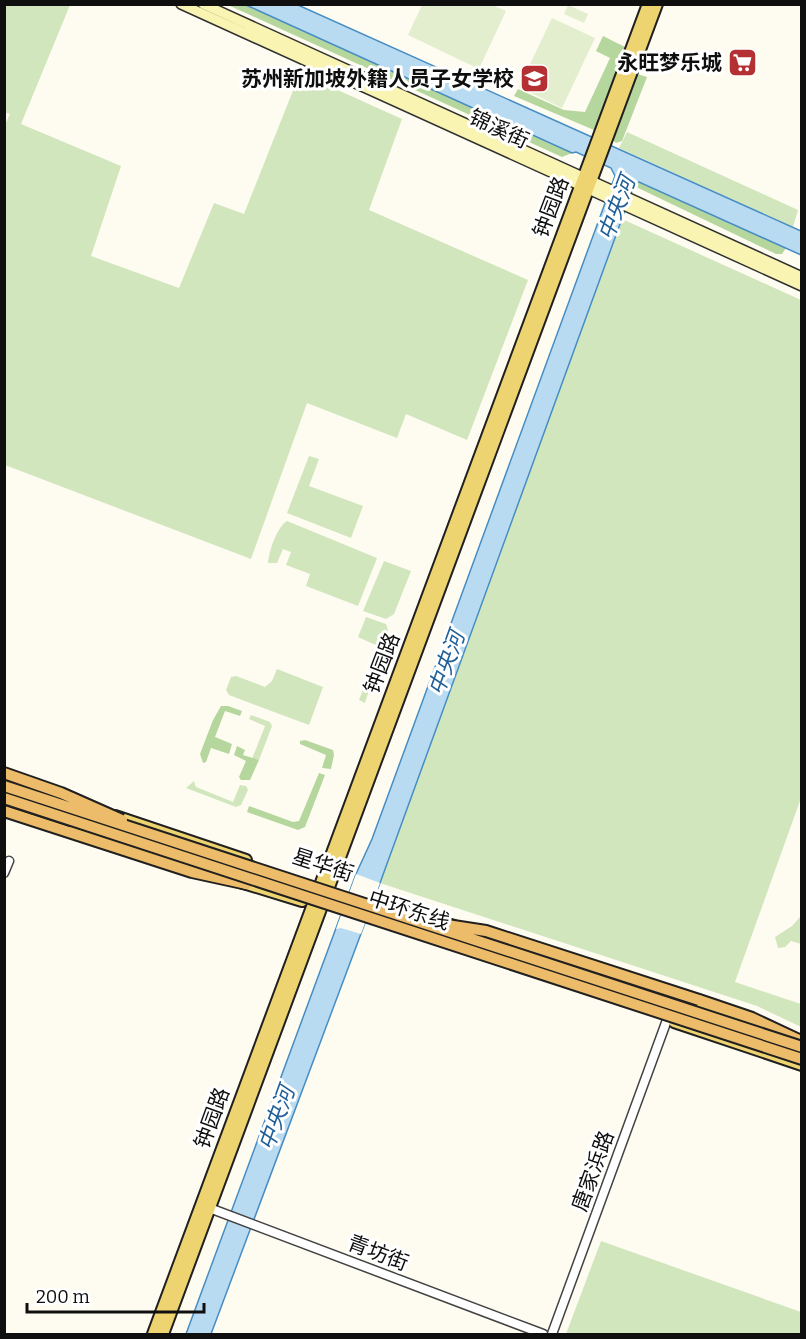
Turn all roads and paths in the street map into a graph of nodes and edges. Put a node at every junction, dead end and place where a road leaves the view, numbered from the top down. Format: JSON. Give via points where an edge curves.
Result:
{"nodes":[{"id":1,"x":203,"y":4,"type":"edge"},
{"id":2,"x":648,"y":4,"type":"edge"},
{"id":3,"x":657,"y":4,"type":"edge"},
{"id":4,"x":184,"y":5,"type":"edge"},
{"id":5,"x":604,"y":138,"type":"junction"},
{"id":6,"x":586,"y":183,"type":"junction"},
{"id":7,"x":629,"y":203,"type":"junction"},
{"id":8,"x":801,"y":277,"type":"edge"},
{"id":9,"x":801,"y":286,"type":"edge"},
{"id":10,"x":4,"y":773,"type":"edge"},
{"id":11,"x":4,"y":778,"type":"edge"},
{"id":12,"x":4,"y":786,"type":"edge"},
{"id":13,"x":4,"y":798,"type":"edge"},
{"id":14,"x":4,"y":803,"type":"edge"},
{"id":15,"x":4,"y":811,"type":"edge"},
{"id":16,"x":155,"y":836,"type":"junction"},
{"id":17,"x":9,"y":861,"type":"dead end"},
{"id":18,"x":4,"y":873,"type":"edge"},
{"id":19,"x":246,"y":884,"type":"junction"},
{"id":20,"x":324,"y":886,"type":"junction"},
{"id":21,"x":318,"y":906,"type":"junction"},
{"id":22,"x":416,"y":920,"type":"junction"},
{"id":23,"x":667,"y":1020,"type":"junction"},
{"id":24,"x":801,"y":1043,"type":"edge"},
{"id":25,"x":801,"y":1059,"type":"edge"},
{"id":26,"x":801,"y":1065,"type":"edge"},
{"id":27,"x":206,"y":1207,"type":"junction"},
{"id":28,"x":153,"y":1335,"type":"edge"},
{"id":29,"x":163,"y":1335,"type":"edge"},
{"id":30,"x":543,"y":1335,"type":"edge"},
{"id":31,"x":552,"y":1335,"type":"edge"}],
"edges":[{"from":1,"to":6,"type":"main road","name":"锦溪街"},
{"from":2,"to":5,"type":"main road","name":"钟园路"},
{"from":3,"to":5,"type":"main road","name":"钟园路"},
{"from":4,"to":6,"type":"main road","name":"锦溪街"},
{"from":5,"to":6,"type":"main road","name":"钟园路"},
{"from":6,"to":7,"type":"main road","name":"锦溪街"},
{"from":6,"to":20,"type":"main road","name":"钟园路"},
{"from":7,"to":8,"type":"main road","name":"锦溪街"},
{"from":7,"to":9,"type":"main road","name":"锦溪街"},
{"from":10,"to":16,"type":"highway","bridge":true,"via":[[102,810]]},
{"from":11,"to":20,"type":"main road","name":"星华街"},
{"from":12,"to":16,"type":"highway","name":"中环东线","bridge":true},
{"from":13,"to":25,"type":"highway","name":"中环东线","bridge":true},
{"from":14,"to":19,"type":"main road","name":"星华街"},
{"from":15,"to":19,"type":"highway","via":[[192,872]]},
{"from":16,"to":22,"type":"highway","name":"中环东线","bridge":true},
{"from":17,"to":18,"type":"street"},
{"from":19,"to":21,"type":"main road","name":"星华街"},
{"from":20,"to":21,"type":"main road","name":"钟园路"},
{"from":20,"to":24,"type":"main road","name":"星华街"},
{"from":21,"to":23,"type":"main road","name":"星华街","bridge":true},
{"from":21,"to":27,"type":"main road","name":"钟园路"},
{"from":22,"to":24,"type":"highway","name":"中环东线","bridge":true},
{"from":22,"to":24,"type":"highway","bridge":true,"via":[[486,931],[752,1018]]},
{"from":23,"to":26,"type":"main road","name":"星华街"},
{"from":23,"to":31,"type":"street","name":"唐家浜路"},
{"from":27,"to":28,"type":"main road","name":"钟园路"},
{"from":27,"to":29,"type":"main road","name":"钟园路"},
{"from":27,"to":30,"type":"street","name":"青坊街"}]}
